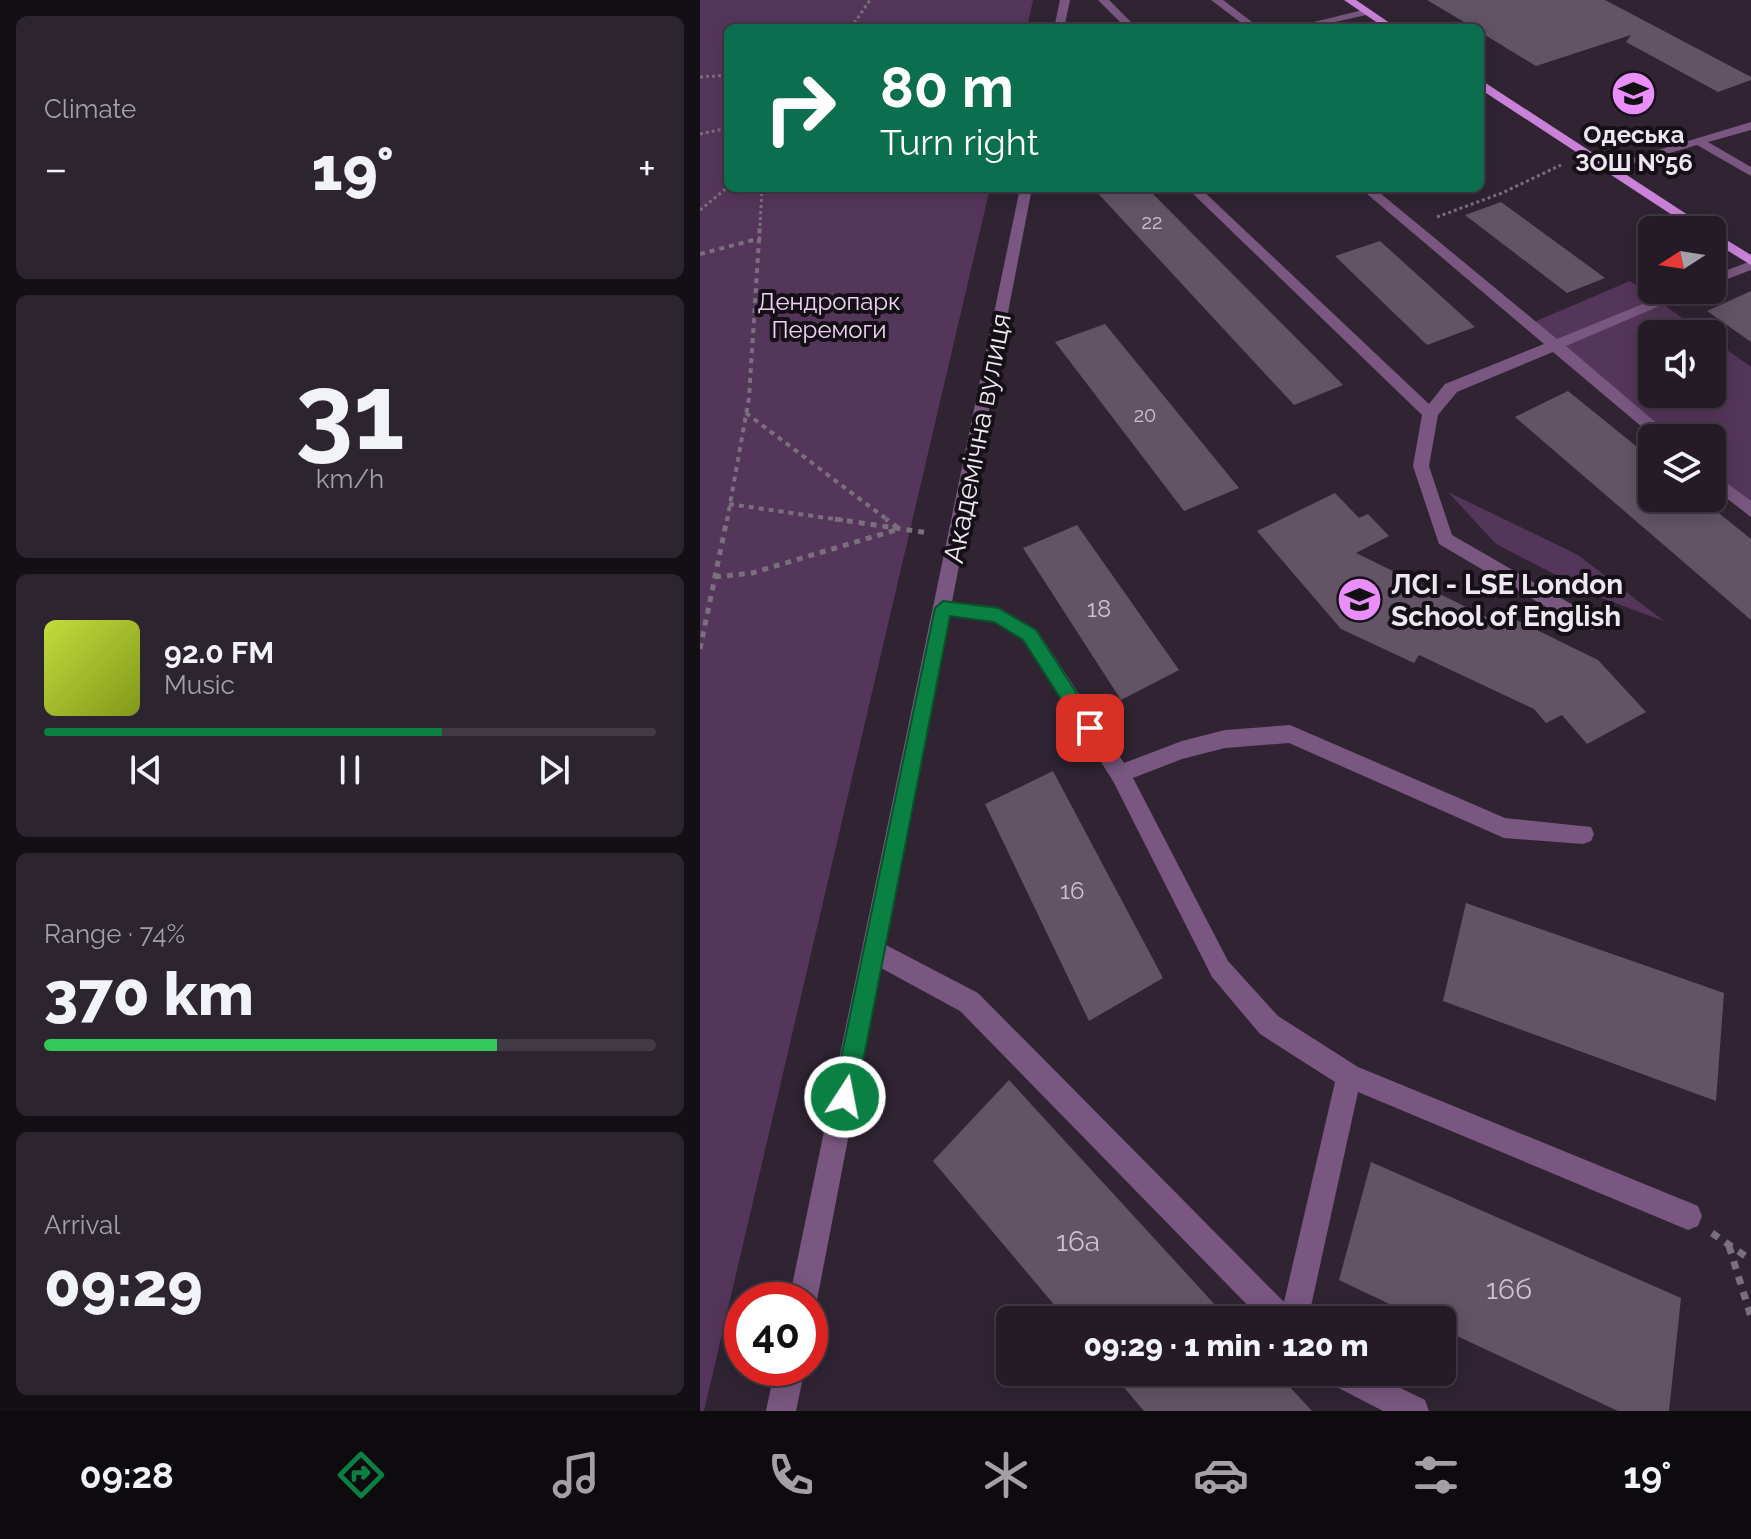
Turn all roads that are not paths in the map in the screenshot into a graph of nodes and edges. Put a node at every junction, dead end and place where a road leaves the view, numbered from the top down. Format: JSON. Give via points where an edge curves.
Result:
{"nodes":[{"id":1,"x":1065,"y":0,"type":"edge"},
{"id":2,"x":1103,"y":0,"type":"edge"},
{"id":3,"x":1216,"y":0,"type":"edge"},
{"id":4,"x":1349,"y":0,"type":"edge"},
{"id":5,"x":1367,"y":12,"type":"junction"},
{"id":6,"x":1060,"y":24,"type":"edge"},
{"id":7,"x":1128,"y":24,"type":"edge"},
{"id":8,"x":1249,"y":24,"type":"edge"},
{"id":9,"x":1312,"y":24,"type":"edge"},
{"id":10,"x":1386,"y":24,"type":"edge"},
{"id":11,"x":1484,"y":87,"type":"edge"},
{"id":12,"x":1751,"y":126,"type":"edge"},
{"id":13,"x":1698,"y":141,"type":"junction"},
{"id":14,"x":1608,"y":167,"type":"junction"},
{"id":15,"x":1751,"y":172,"type":"edge"},
{"id":16,"x":1025,"y":192,"type":"edge"},
{"id":17,"x":1197,"y":192,"type":"edge"},
{"id":18,"x":1371,"y":192,"type":"edge"},
{"id":19,"x":1683,"y":216,"type":"edge"},
{"id":20,"x":1726,"y":245,"type":"edge"},
{"id":21,"x":1751,"y":263,"type":"edge"},
{"id":22,"x":1726,"y":275,"type":"edge"},
{"id":23,"x":1656,"y":304,"type":"edge"},
{"id":24,"x":1558,"y":345,"type":"junction"},
{"id":25,"x":1430,"y":414,"type":"junction"},
{"id":26,"x":1650,"y":424,"type":"edge"},
{"id":27,"x":1726,"y":490,"type":"edge"},
{"id":28,"x":1751,"y":511,"type":"edge"},
{"id":29,"x":943,"y":608,"type":"junction"},
{"id":30,"x":1592,"y":625,"type":"dead end"},
{"id":31,"x":1120,"y":774,"type":"junction"},
{"id":32,"x":1583,"y":834,"type":"dead end"},
{"id":33,"x":874,"y":951,"type":"junction"},
{"id":34,"x":1349,"y":1076,"type":"junction"},
{"id":35,"x":1688,"y":1216,"type":"road end"},
{"id":36,"x":807,"y":1282,"type":"edge"},
{"id":37,"x":1268,"y":1306,"type":"edge"},
{"id":38,"x":1297,"y":1306,"type":"edge"},
{"id":39,"x":786,"y":1386,"type":"edge"},
{"id":40,"x":1365,"y":1386,"type":"edge"},
{"id":41,"x":781,"y":1411,"type":"edge"},
{"id":42,"x":1414,"y":1411,"type":"edge"}],
"edges":[{"from":1,"to":6,"type":"street"},
{"from":2,"to":7,"type":"street"},
{"from":3,"to":8,"type":"street"},
{"from":4,"to":5,"type":"main road"},
{"from":5,"to":9,"type":"street"},
{"from":5,"to":10,"type":"main road"},
{"from":11,"to":14,"type":"main road"},
{"from":12,"to":13,"type":"street"},
{"from":13,"to":14,"type":"street"},
{"from":13,"to":15,"type":"street"},
{"from":14,"to":19,"type":"main road"},
{"from":16,"to":29,"type":"street","name":"Академічна вулиця"},
{"from":17,"to":25,"type":"street"},
{"from":18,"to":24,"type":"street"},
{"from":20,"to":21,"type":"main road"},
{"from":21,"to":22,"type":"street"},
{"from":23,"to":24,"type":"street"},
{"from":24,"to":25,"type":"street","via":[[1451,388]]},
{"from":24,"to":26,"type":"street"},
{"from":25,"to":30,"type":"street","via":[[1421,466],[1445,539]]},
{"from":27,"to":28,"type":"street"},
{"from":29,"to":31,"type":"street","via":[[998,615],[1030,635]]},
{"from":29,"to":33,"type":"street","name":"Академічна вулиця"},
{"from":31,"to":32,"type":"street","via":[[1161,756],[1241,736],[1290,734],[1504,828]]},
{"from":31,"to":34,"type":"street","via":[[1220,969],[1269,1025]]},
{"from":33,"to":36,"type":"street","name":"Академічна вулиця"},
{"from":33,"to":37,"type":"street","via":[[969,1002]]},
{"from":34,"to":35,"type":"street"},
{"from":34,"to":38,"type":"street"},
{"from":39,"to":41,"type":"street"},
{"from":40,"to":42,"type":"street"}]}
